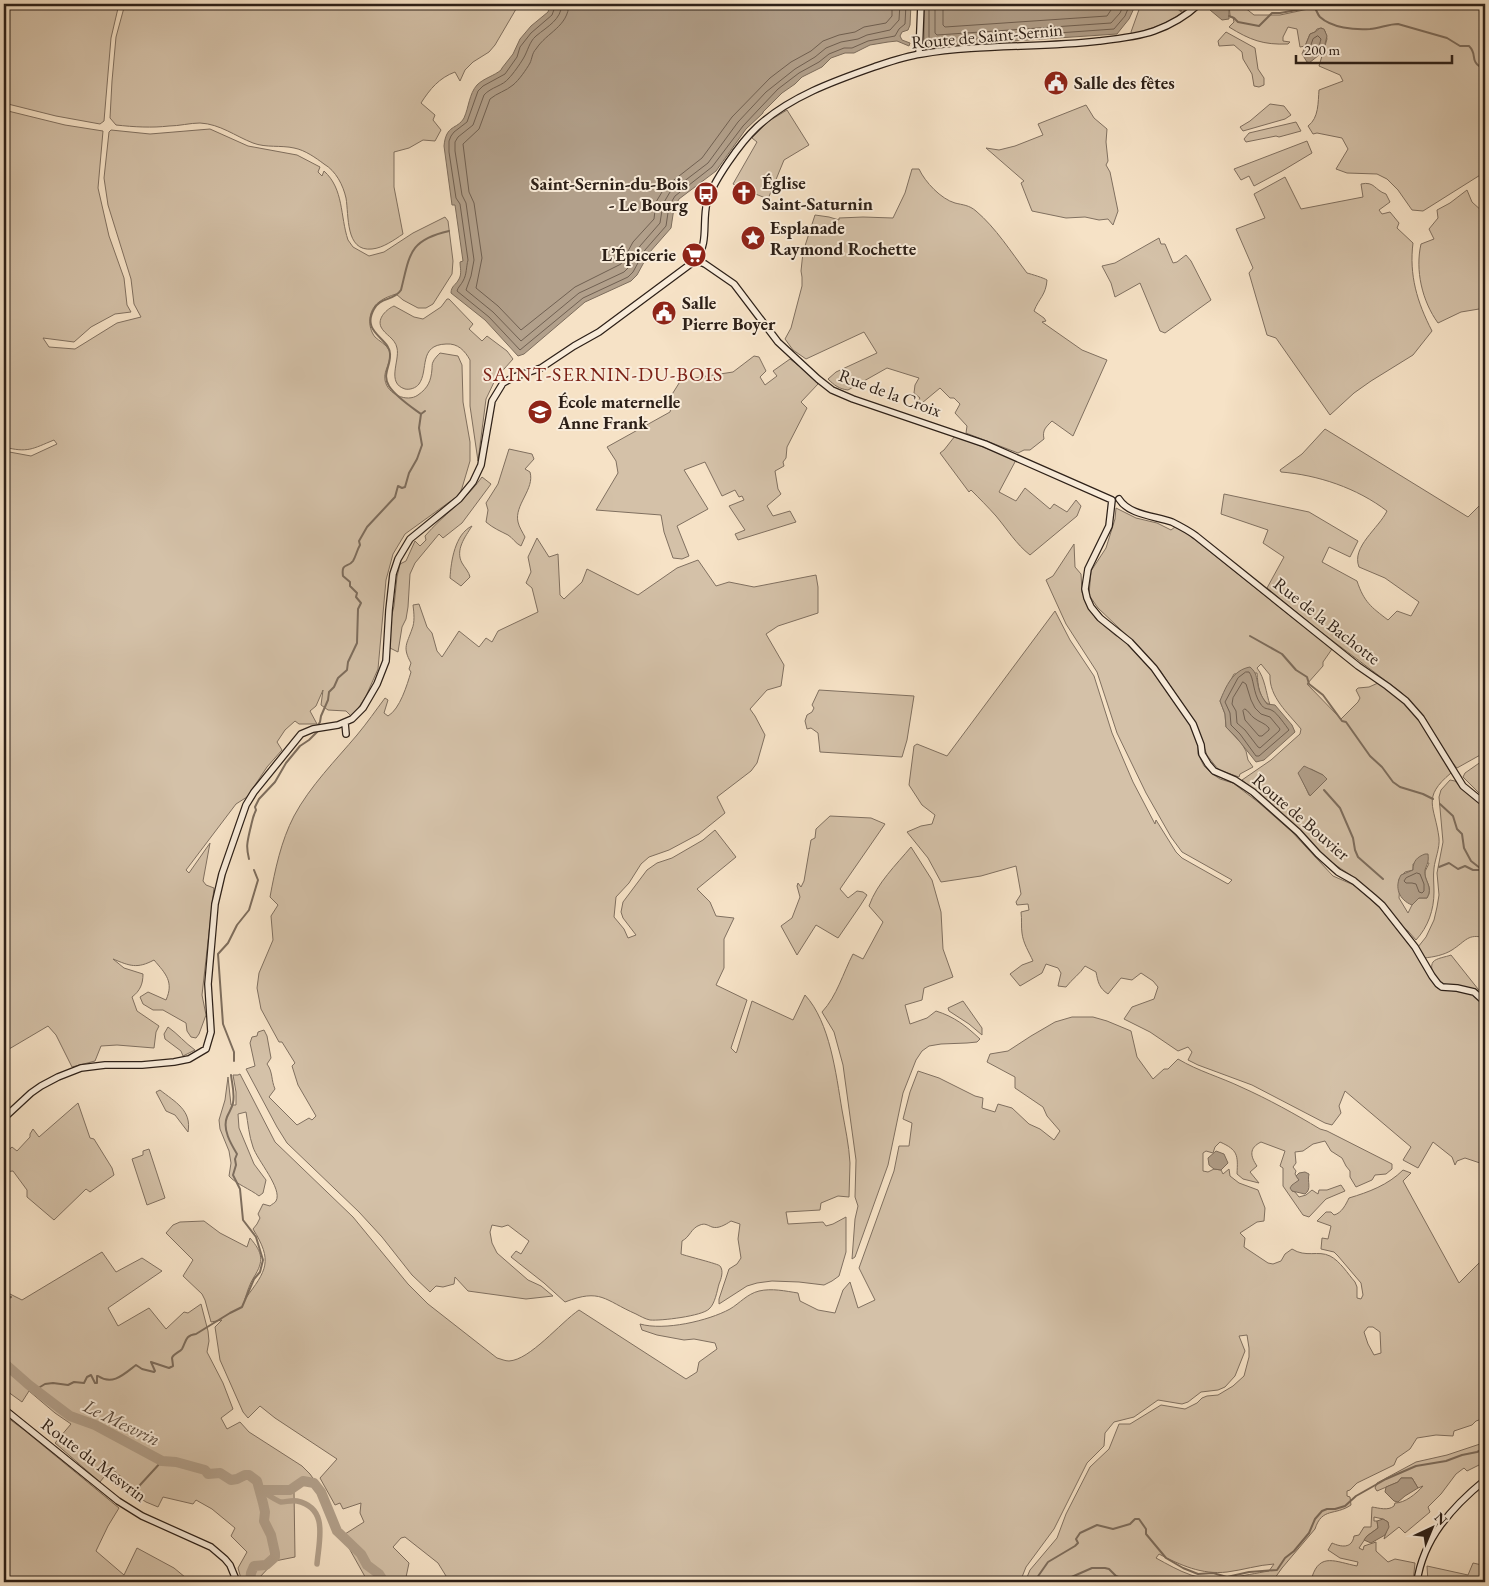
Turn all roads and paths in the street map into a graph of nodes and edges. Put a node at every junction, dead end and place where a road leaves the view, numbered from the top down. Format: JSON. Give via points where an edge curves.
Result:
{"nodes":[{"id":1,"x":921,"y":4,"type":"edge"},
{"id":2,"x":1199,"y":4,"type":"edge"},
{"id":3,"x":919,"y":54,"type":"junction"},
{"id":4,"x":696,"y":260,"type":"junction"},
{"id":5,"x":1115,"y":499,"type":"junction"},
{"id":6,"x":345,"y":723,"type":"junction"},
{"id":7,"x":346,"y":734,"type":"dead end"},
{"id":8,"x":1485,"y":804,"type":"edge"},
{"id":9,"x":1485,"y":1002,"type":"edge"},
{"id":10,"x":4,"y":1118,"type":"edge"},
{"id":11,"x":4,"y":1410,"type":"edge"},
{"id":12,"x":1485,"y":1480,"type":"edge"},
{"id":13,"x":237,"y":1582,"type":"edge"},
{"id":14,"x":1417,"y":1582,"type":"edge"}],
"edges":[{"from":1,"to":3,"type":"street"},
{"from":2,"to":3,"type":"street","name":"Route de Saint-Sernin","via":[[1175,22],[1140,35],[1061,45]]},
{"from":3,"to":4,"type":"street","name":"Route de Saint-Sernin","via":[[831,83],[758,126],[712,189],[706,212],[704,246]]},
{"from":4,"to":5,"type":"street","name":"Rue de la Croix","via":[[734,284],[784,348],[832,390],[985,444]]},
{"from":4,"to":6,"type":"street","via":[[599,332],[541,368],[514,377],[499,388],[492,401],[481,465],[473,482],[452,506],[410,539],[398,559],[391,590],[384,669],[365,704]]},
{"from":5,"to":8,"type":"street","name":"Rue de la Bachotte","via":[[1126,508],[1186,529],[1396,693],[1421,718],[1463,786]]},
{"from":5,"to":9,"type":"street","name":"Route de Bouvier","via":[[1108,526],[1088,569],[1085,589],[1091,607],[1154,668],[1193,724],[1202,754],[1214,771],[1253,792],[1338,872],[1354,880],[1382,905],[1415,947],[1438,984],[1474,992]]},
{"from":6,"to":7,"type":"street"},
{"from":6,"to":10,"type":"street","via":[[302,734],[246,805],[215,904],[208,984],[211,1032],[206,1048],[189,1059],[174,1062],[81,1068],[41,1086]]},
{"from":11,"to":13,"type":"street","name":"Route du Mesvrin","via":[[118,1502],[215,1550],[230,1565]]},
{"from":12,"to":14,"type":"street","via":[[1436,1531],[1424,1555]]}]}
